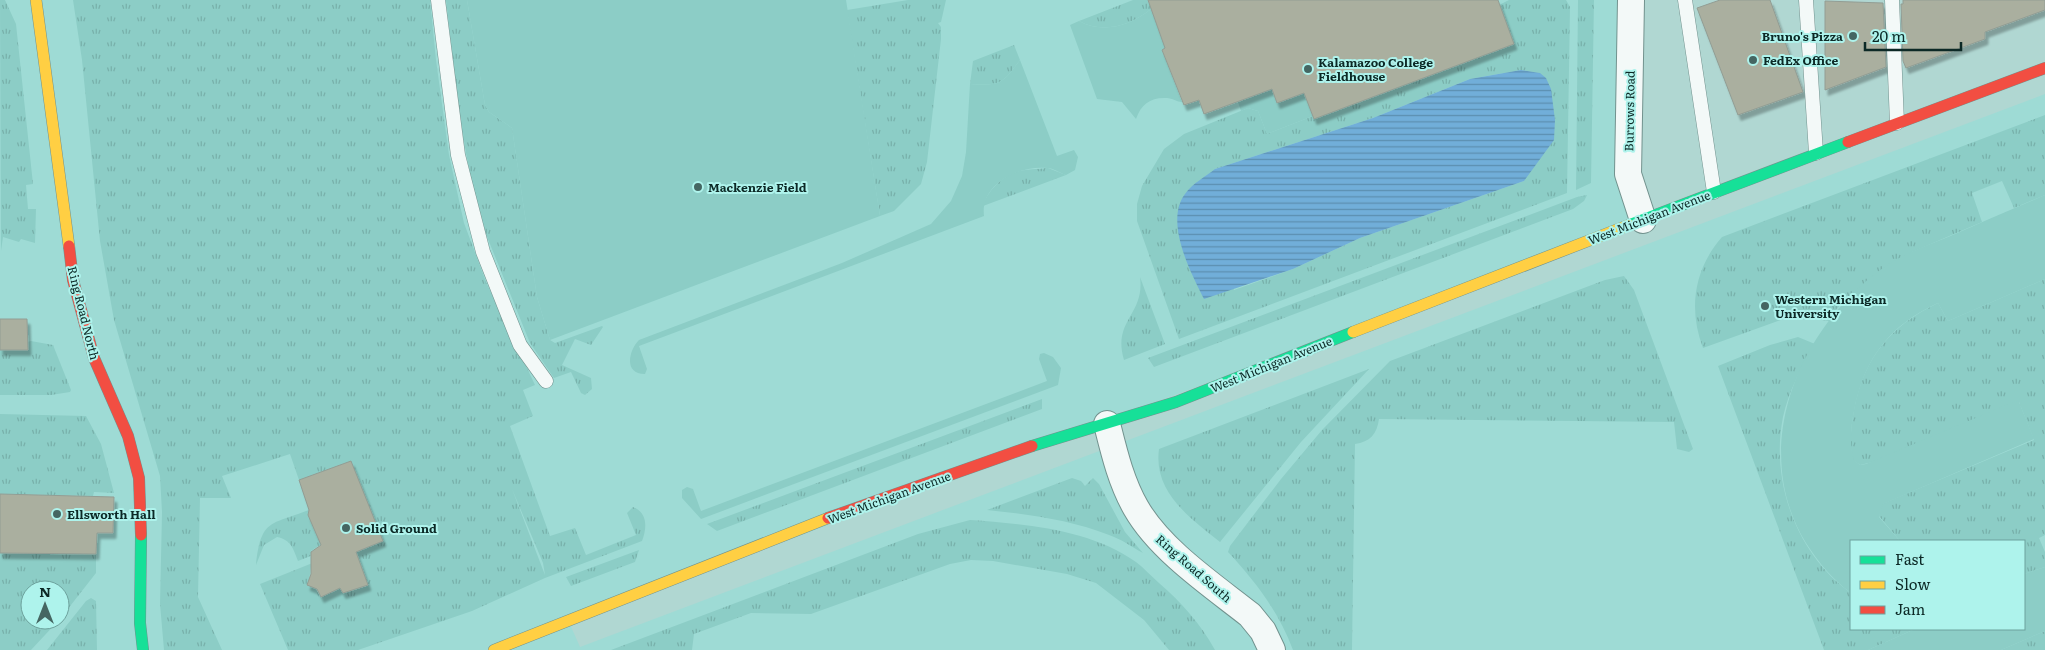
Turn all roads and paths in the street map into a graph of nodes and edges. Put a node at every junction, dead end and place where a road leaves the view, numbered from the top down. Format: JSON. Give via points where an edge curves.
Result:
{"nodes":[{"id":1,"x":36,"y":0,"type":"edge"},
{"id":2,"x":438,"y":0,"type":"edge"},
{"id":3,"x":1632,"y":0,"type":"edge"},
{"id":4,"x":1685,"y":0,"type":"edge"},
{"id":5,"x":1806,"y":0,"type":"edge"},
{"id":6,"x":1892,"y":0,"type":"edge"},
{"id":7,"x":2045,"y":68,"type":"edge"},
{"id":8,"x":1897,"y":123,"type":"junction"},
{"id":9,"x":1816,"y":153,"type":"junction"},
{"id":10,"x":1714,"y":192,"type":"junction"},
{"id":11,"x":1643,"y":220,"type":"junction"},
{"id":12,"x":546,"y":381,"type":"dead end"},
{"id":13,"x":1107,"y":424,"type":"junction"},
{"id":14,"x":142,"y":650,"type":"edge"},
{"id":15,"x":494,"y":650,"type":"edge"},
{"id":16,"x":1272,"y":650,"type":"edge"}],
"edges":[{"from":1,"to":14,"type":"street","name":"Ring Road North","via":[[73,280],[94,358],[128,436],[139,478]]},
{"from":2,"to":12,"type":"lane","via":[[458,155],[482,252],[520,345]]},
{"from":3,"to":11,"type":"street","name":"Burrows Road","via":[[1628,174]]},
{"from":4,"to":10,"type":"lane"},
{"from":5,"to":9,"type":"lane"},
{"from":6,"to":8,"type":"lane"},
{"from":7,"to":8,"type":"street","name":"West Michigan Avenue"},
{"from":8,"to":9,"type":"street","name":"West Michigan Avenue"},
{"from":9,"to":10,"type":"street","name":"West Michigan Avenue"},
{"from":10,"to":11,"type":"street","name":"West Michigan Avenue"},
{"from":11,"to":13,"type":"street","name":"West Michigan Avenue","via":[[1176,402]]},
{"from":13,"to":15,"type":"street","name":"West Michigan Avenue","via":[[1043,442],[816,522]]},
{"from":13,"to":16,"type":"street","name":"Ring Road South","via":[[1116,459],[1136,508],[1156,536],[1250,615]]}]}
